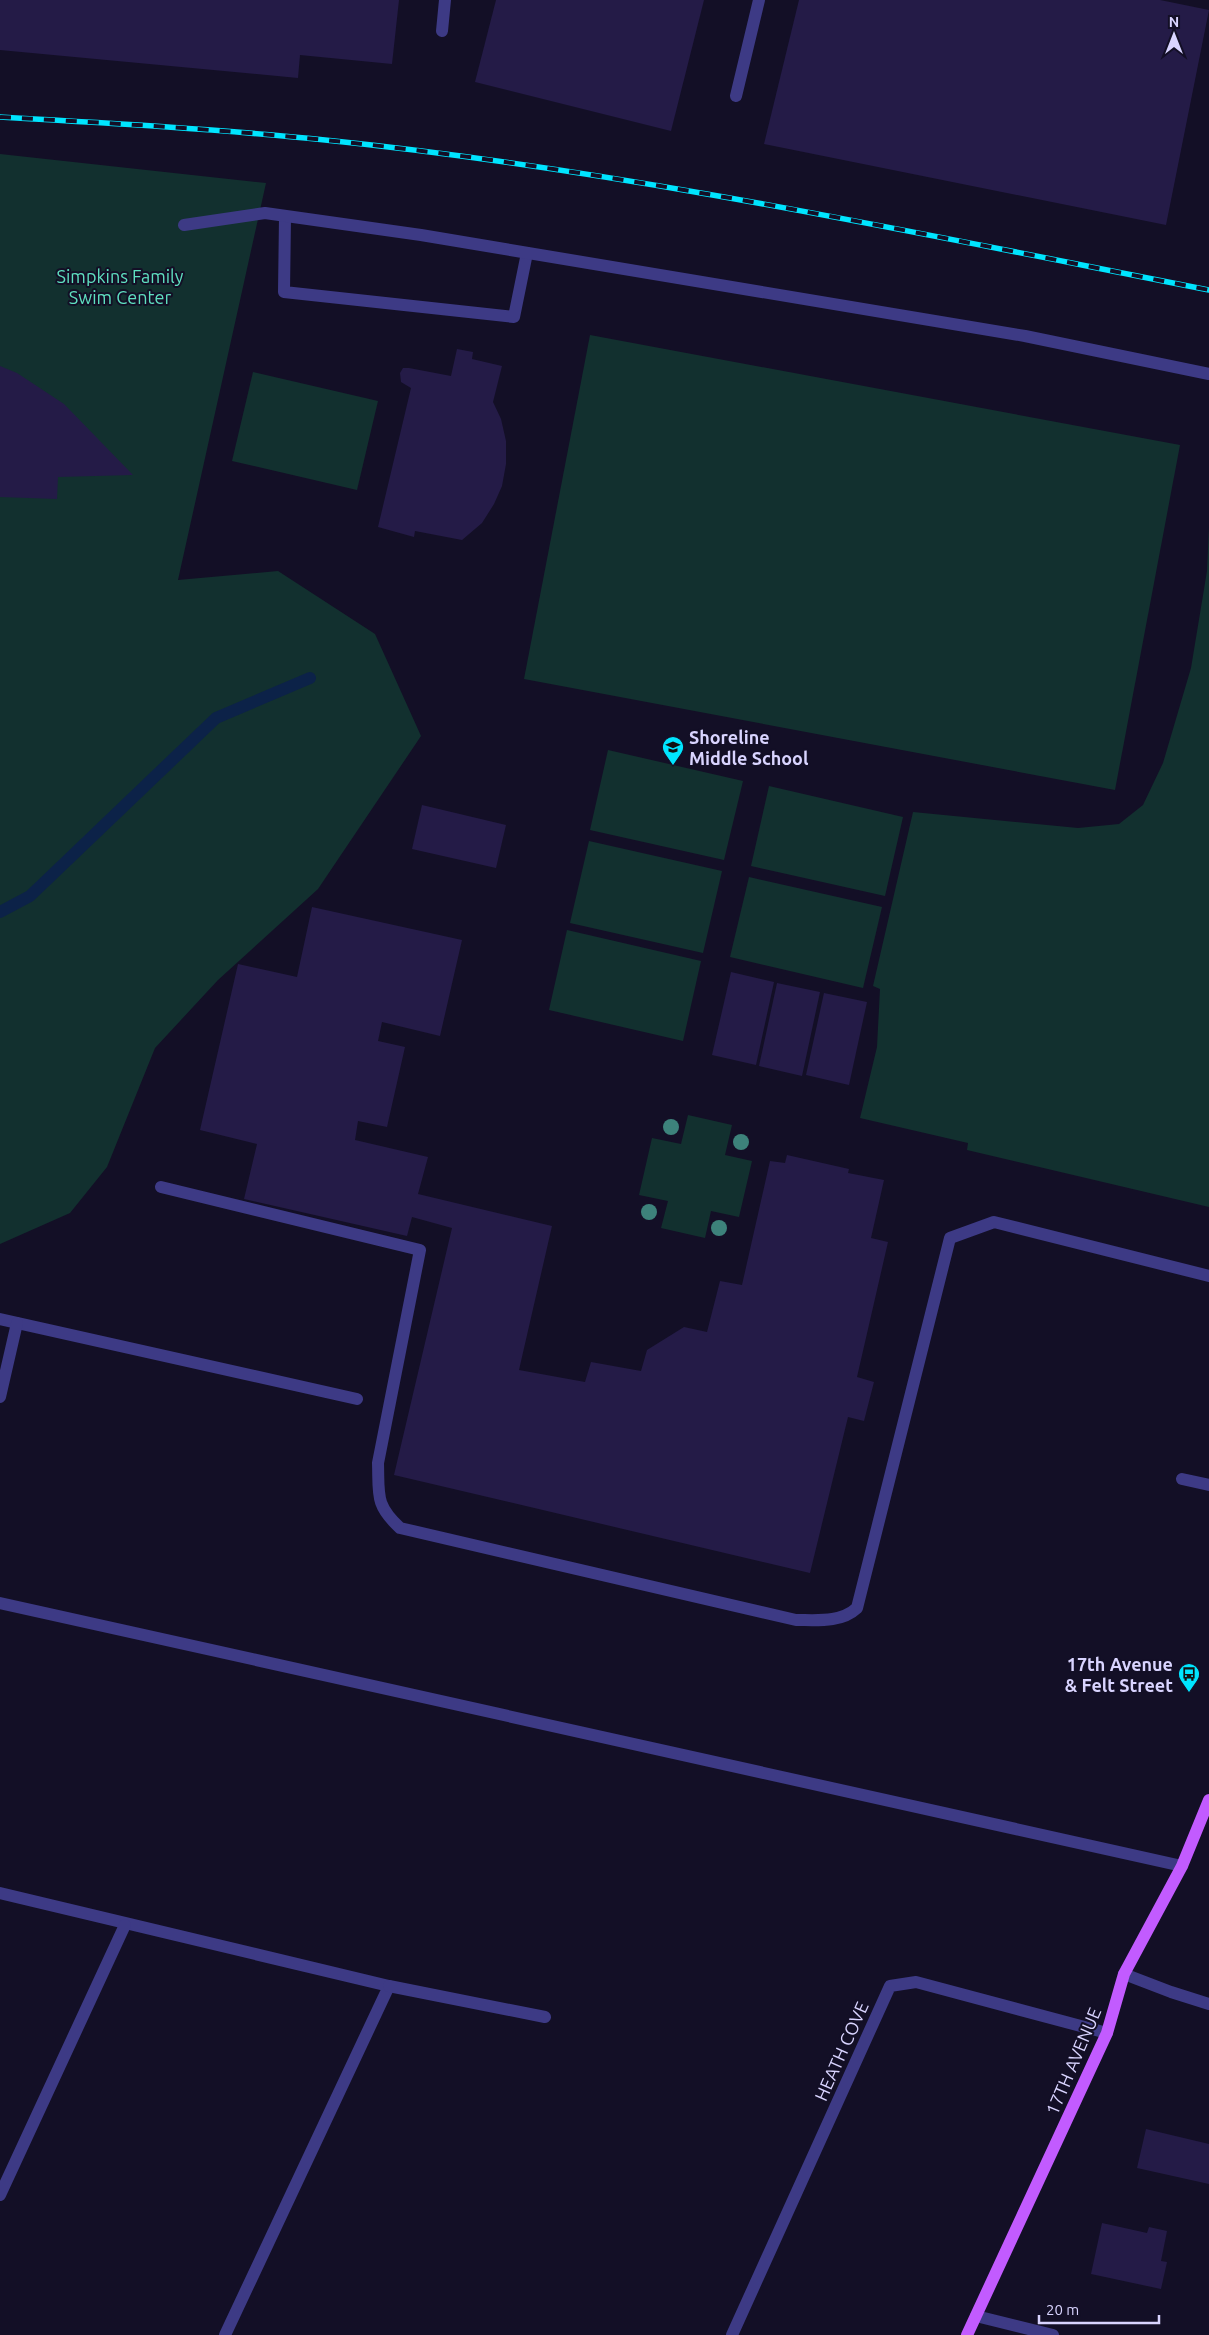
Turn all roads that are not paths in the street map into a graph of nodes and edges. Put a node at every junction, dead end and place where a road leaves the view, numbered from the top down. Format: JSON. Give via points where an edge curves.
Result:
{"nodes":[{"id":1,"x":444,"y":0,"type":"edge"},
{"id":2,"x":759,"y":0,"type":"edge"},
{"id":3,"x":442,"y":31,"type":"dead end"},
{"id":4,"x":736,"y":96,"type":"dead end"},
{"id":5,"x":285,"y":217,"type":"junction"},
{"id":6,"x":184,"y":225,"type":"dead end"},
{"id":7,"x":527,"y":253,"type":"junction"},
{"id":8,"x":1209,"y":374,"type":"edge"},
{"id":9,"x":161,"y":1187,"type":"dead end"},
{"id":10,"x":1209,"y":1276,"type":"edge"},
{"id":11,"x":0,"y":1319,"type":"edge"},
{"id":12,"x":17,"y":1323,"type":"junction"},
{"id":13,"x":0,"y":1397,"type":"edge"},
{"id":14,"x":357,"y":1399,"type":"dead end"},
{"id":15,"x":1182,"y":1480,"type":"dead end"},
{"id":16,"x":1209,"y":1485,"type":"edge"},
{"id":17,"x":0,"y":1603,"type":"edge"},
{"id":18,"x":1209,"y":1800,"type":"edge"},
{"id":19,"x":1182,"y":1866,"type":"junction"},
{"id":20,"x":0,"y":1893,"type":"edge"},
{"id":21,"x":125,"y":1925,"type":"junction"},
{"id":22,"x":1124,"y":1974,"type":"junction"},
{"id":23,"x":389,"y":1986,"type":"junction"},
{"id":24,"x":1209,"y":2004,"type":"edge"},
{"id":25,"x":545,"y":2017,"type":"dead end"},
{"id":26,"x":1108,"y":2033,"type":"junction"},
{"id":27,"x":0,"y":2195,"type":"edge"},
{"id":28,"x":976,"y":2316,"type":"junction"},
{"id":29,"x":226,"y":2335,"type":"edge"},
{"id":30,"x":732,"y":2335,"type":"edge"},
{"id":31,"x":967,"y":2335,"type":"edge"},
{"id":32,"x":1053,"y":2335,"type":"edge"}],
"edges":[{"from":1,"to":3,"type":"street"},
{"from":2,"to":4,"type":"street"},
{"from":5,"to":6,"type":"street","via":[[265,213]]},
{"from":5,"to":7,"type":"street"},
{"from":5,"to":7,"type":"street","via":[[284,292],[514,317]]},
{"from":7,"to":8,"type":"street","via":[[1025,336]]},
{"from":9,"to":10,"type":"street","via":[[420,1250],[378,1463],[379,1497],[384,1513],[400,1528],[796,1620],[831,1619],[851,1614],[857,1608],[950,1238],[994,1222]]},
{"from":11,"to":12,"type":"street"},
{"from":12,"to":13,"type":"street"},
{"from":12,"to":14,"type":"street"},
{"from":15,"to":16,"type":"street"},
{"from":17,"to":19,"type":"street"},
{"from":18,"to":19,"type":"main road","name":"17TH AVENUE"},
{"from":19,"to":22,"type":"main road","name":"17TH AVENUE"},
{"from":20,"to":21,"type":"street"},
{"from":21,"to":23,"type":"street"},
{"from":21,"to":27,"type":"street"},
{"from":22,"to":24,"type":"street"},
{"from":22,"to":26,"type":"main road","name":"17TH AVENUE"},
{"from":23,"to":25,"type":"street"},
{"from":23,"to":29,"type":"street"},
{"from":26,"to":28,"type":"main road","name":"17TH AVENUE"},
{"from":26,"to":30,"type":"street","name":"HEATH COVE","via":[[916,1982],[890,1986]]},
{"from":28,"to":31,"type":"main road","name":"17TH AVENUE"},
{"from":28,"to":32,"type":"street"}]}
